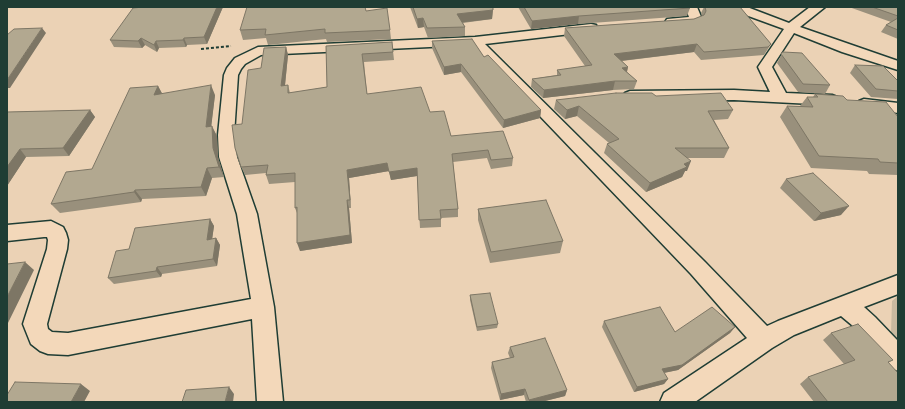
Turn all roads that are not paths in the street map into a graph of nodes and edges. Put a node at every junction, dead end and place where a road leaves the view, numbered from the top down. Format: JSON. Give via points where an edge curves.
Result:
{"nodes":[{"id":1,"x":691,"y":7,"type":"edge"},
{"id":2,"x":736,"y":7,"type":"edge"},
{"id":3,"x":819,"y":7,"type":"edge"},
{"id":4,"x":661,"y":23,"type":"edge"},
{"id":5,"x":600,"y":28,"type":"edge"},
{"id":6,"x":791,"y":28,"type":"junction"},
{"id":7,"x":475,"y":41,"type":"junction"},
{"id":8,"x":898,"y":66,"type":"edge"},
{"id":9,"x":613,"y":96,"type":"edge"},
{"id":10,"x":780,"y":97,"type":"junction"},
{"id":11,"x":898,"y":108,"type":"edge"},
{"id":12,"x":7,"y":233,"type":"edge"},
{"id":13,"x":898,"y":284,"type":"edge"},
{"id":14,"x":844,"y":305,"type":"junction"},
{"id":15,"x":263,"y":307,"type":"junction"},
{"id":16,"x":764,"y":340,"type":"junction"},
{"id":17,"x":898,"y":359,"type":"edge"},
{"id":18,"x":270,"y":402,"type":"edge"},
{"id":19,"x":673,"y":402,"type":"edge"}],
"edges":[{"from":1,"to":4,"type":"street","via":[[696,18],[694,20]]},
{"from":2,"to":6,"type":"street"},
{"from":3,"to":6,"type":"street"},
{"from":5,"to":7,"type":"street"},
{"from":6,"to":8,"type":"street"},
{"from":6,"to":10,"type":"street","via":[[765,66]]},
{"from":7,"to":15,"type":"street","via":[[258,51],[240,61],[234,68],[230,75],[227,150],[247,214]]},
{"from":7,"to":16,"type":"street","via":[[547,105]]},
{"from":9,"to":10,"type":"street"},
{"from":10,"to":11,"type":"street"},
{"from":12,"to":15,"type":"street","via":[[44,229],[52,229],[56,233],[57,249],[35,324],[39,336],[48,342],[68,344]]},
{"from":13,"to":14,"type":"street"},
{"from":14,"to":16,"type":"street","via":[[786,328]]},
{"from":14,"to":17,"type":"street","via":[[867,324]]},
{"from":15,"to":18,"type":"street"},
{"from":16,"to":19,"type":"street"}]}
